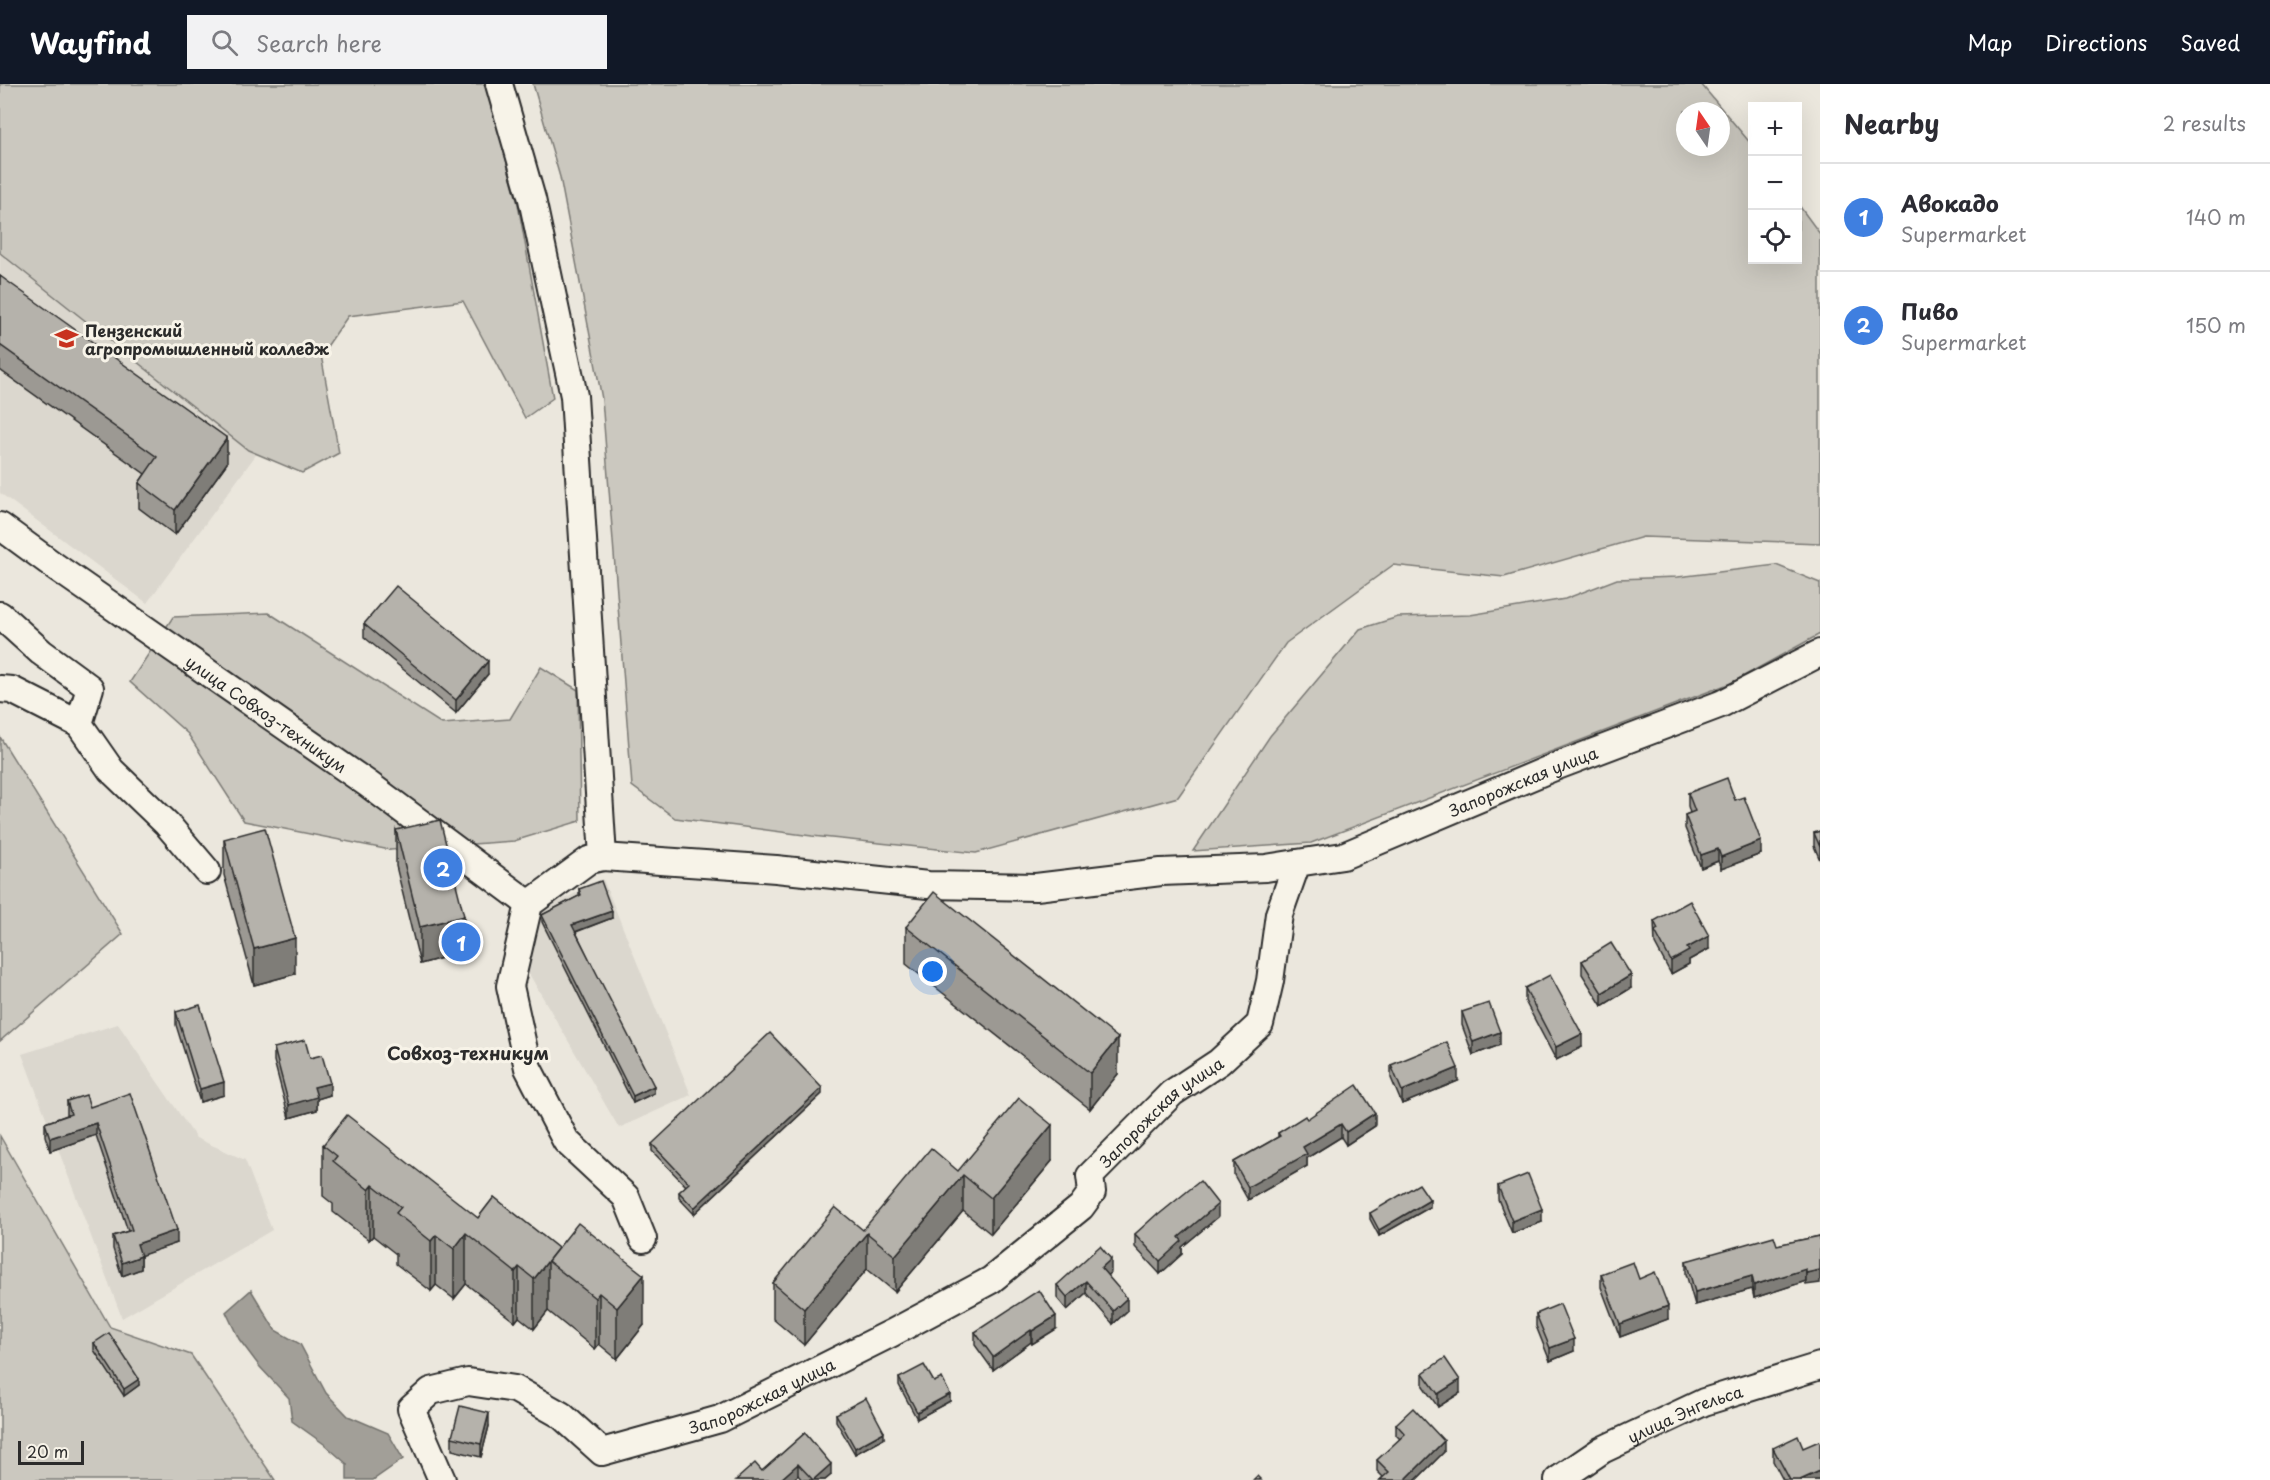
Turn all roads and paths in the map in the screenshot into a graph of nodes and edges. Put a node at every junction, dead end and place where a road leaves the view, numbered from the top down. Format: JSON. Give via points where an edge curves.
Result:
{"nodes":[{"id":1,"x":500,"y":84,"type":"edge"},
{"id":2,"x":0,"y":526,"type":"edge"},
{"id":3,"x":0,"y":615,"type":"edge"},
{"id":4,"x":1820,"y":653,"type":"edge"},
{"id":5,"x":0,"y":689,"type":"edge"},
{"id":6,"x":78,"y":724,"type":"junction"},
{"id":7,"x":603,"y":857,"type":"junction"},
{"id":8,"x":1297,"y":863,"type":"junction"},
{"id":9,"x":207,"y":871,"type":"dead end"},
{"id":10,"x":529,"y":904,"type":"junction"},
{"id":11,"x":643,"y":1239,"type":"dead end"},
{"id":12,"x":1820,"y":1366,"type":"edge"},
{"id":13,"x":442,"y":1480,"type":"edge"},
{"id":14,"x":1558,"y":1480,"type":"edge"}],
"edges":[{"from":1,"to":7,"type":"street","via":[[532,199],[574,396]]},
{"from":2,"to":10,"type":"street","name":"улица Совхоз-техникум","via":[[368,784]]},
{"from":3,"to":6,"type":"street","via":[[90,688]]},
{"from":4,"to":8,"type":"street","name":"Запорожская улица","via":[[1720,704],[1552,768],[1343,856]]},
{"from":5,"to":6,"type":"street","via":[[12,690]]},
{"from":6,"to":9,"type":"street","via":[[111,770],[167,824]]},
{"from":7,"to":8,"type":"street","via":[[928,885],[1036,887],[1161,872]]},
{"from":7,"to":10,"type":"street","via":[[589,860]]},
{"from":8,"to":13,"type":"street","name":"Запорожская улица","via":[[1279,914],[1260,1024],[1219,1062],[1172,1093],[1142,1121],[1090,1176],[1092,1192],[1081,1207],[991,1280],[720,1419],[602,1452],[561,1416],[515,1389],[468,1382],[431,1391],[411,1409]]},
{"from":10,"to":11,"type":"street","via":[[510,986],[528,1068],[566,1141],[626,1197]]},
{"from":12,"to":14,"type":"street","name":"улица Энгельса","via":[[1704,1402],[1602,1450]]}]}
